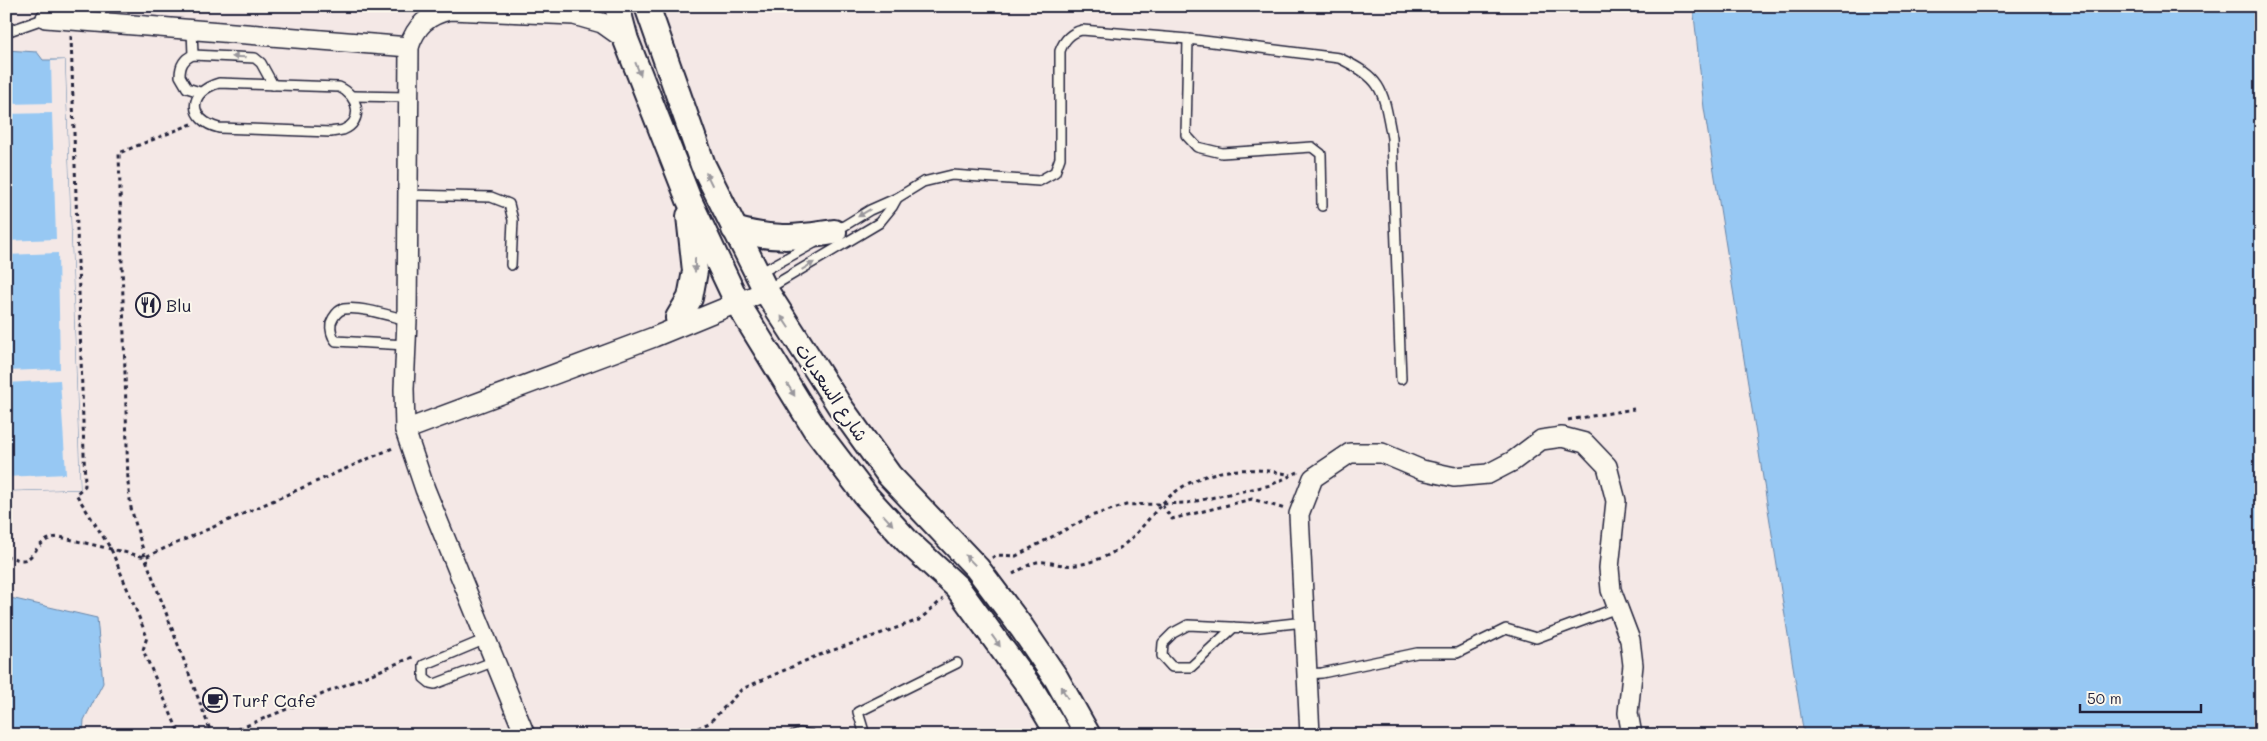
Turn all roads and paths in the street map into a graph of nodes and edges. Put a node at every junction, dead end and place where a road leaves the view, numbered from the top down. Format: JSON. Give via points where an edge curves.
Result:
{"nodes":[{"id":1,"x":617,"y":6,"type":"edge"},
{"id":2,"x":647,"y":6,"type":"edge"},
{"id":3,"x":450,"y":8,"type":"edge"},
{"id":4,"x":580,"y":11,"type":"edge"},
{"id":5,"x":46,"y":18,"type":"joint"},
{"id":6,"x":71,"y":20,"type":"junction"},
{"id":7,"x":192,"y":30,"type":"junction"},
{"id":8,"x":6,"y":32,"type":"edge"},
{"id":9,"x":1188,"y":39,"type":"junction"},
{"id":10,"x":626,"y":40,"type":"junction"},
{"id":11,"x":409,"y":47,"type":"junction"},
{"id":12,"x":193,"y":56,"type":"junction"},
{"id":13,"x":273,"y":85,"type":"junction"},
{"id":14,"x":200,"y":92,"type":"junction"},
{"id":15,"x":353,"y":96,"type":"junction"},
{"id":16,"x":409,"y":97,"type":"junction"},
{"id":17,"x":202,"y":120,"type":"junction"},
{"id":18,"x":408,"y":195,"type":"junction"},
{"id":19,"x":897,"y":198,"type":"junction"},
{"id":20,"x":689,"y":200,"type":"junction"},
{"id":21,"x":1322,"y":206,"type":"dead end"},
{"id":22,"x":734,"y":229,"type":"junction"},
{"id":23,"x":834,"y":232,"type":"junction"},
{"id":24,"x":511,"y":265,"type":"dead end"},
{"id":25,"x":761,"y":283,"type":"junction"},
{"id":26,"x":735,"y":297,"type":"junction"},
{"id":27,"x":678,"y":318,"type":"junction"},
{"id":28,"x":407,"y":320,"type":"junction"},
{"id":29,"x":406,"y":345,"type":"junction"},
{"id":30,"x":583,"y":363,"type":"junction"},
{"id":31,"x":1401,"y":379,"type":"dead end"},
{"id":32,"x":407,"y":435,"type":"junction"},
{"id":33,"x":1291,"y":475,"type":"dead end"},
{"id":34,"x":1162,"y":504,"type":"junction"},
{"id":35,"x":1299,"y":514,"type":"junction"},
{"id":36,"x":111,"y":549,"type":"junction"},
{"id":37,"x":6,"y":556,"type":"edge"},
{"id":38,"x":145,"y":557,"type":"junction"},
{"id":39,"x":1013,"y":574,"type":"dead end"},
{"id":40,"x":957,"y":587,"type":"junction"},
{"id":41,"x":1617,"y":608,"type":"junction"},
{"id":42,"x":1304,"y":622,"type":"junction"},
{"id":43,"x":1234,"y":627,"type":"junction"},
{"id":44,"x":486,"y":639,"type":"junction"},
{"id":45,"x":418,"y":655,"type":"dead end"},
{"id":46,"x":495,"y":661,"type":"junction"},
{"id":47,"x":957,"y":663,"type":"dead end"},
{"id":48,"x":1307,"y":674,"type":"junction"},
{"id":49,"x":180,"y":735,"type":"edge"},
{"id":50,"x":212,"y":735,"type":"edge"},
{"id":51,"x":224,"y":735,"type":"edge"},
{"id":52,"x":525,"y":735,"type":"edge"},
{"id":53,"x":683,"y":735,"type":"edge"},
{"id":54,"x":794,"y":735,"type":"edge"},
{"id":55,"x":811,"y":735,"type":"edge"},
{"id":56,"x":865,"y":735,"type":"edge"},
{"id":57,"x":1059,"y":735,"type":"edge"},
{"id":58,"x":1088,"y":735,"type":"edge"},
{"id":59,"x":1310,"y":735,"type":"edge"},
{"id":60,"x":1632,"y":735,"type":"edge"}],
"edges":[{"from":1,"to":10,"type":"street","name":"شارع السعديات"},
{"from":22,"to":2,"type":"street","name":"شارع السعديات","one_way":true,"via":[[703,165]]},
{"from":3,"to":4,"type":"street"},
{"from":3,"to":11,"type":"street","via":[[424,21],[414,32]]},
{"from":4,"to":10,"type":"street"},
{"from":5,"to":6,"type":"street"},
{"from":5,"to":8,"type":"lane"},
{"from":6,"to":7,"type":"street"},
{"from":6,"to":36,"type":"path","via":[[85,486],[76,494]]},
{"from":7,"to":11,"type":"street"},
{"from":7,"to":12,"type":"lane"},
{"from":9,"to":19,"type":"lane","via":[[1076,32],[1066,39],[1060,51],[1060,158],[1050,176],[1033,181],[945,176],[923,182]]},
{"from":9,"to":21,"type":"lane","via":[[1186,135],[1197,147],[1222,153],[1312,147],[1321,154]]},
{"from":9,"to":31,"type":"lane","via":[[1339,58],[1361,68],[1377,83],[1392,138]]},
{"from":10,"to":20,"type":"street","name":"شارع السعديات","one_way":true},
{"from":11,"to":16,"type":"street"},
{"from":13,"to":12,"type":"lane","one_way":true,"via":[[255,58]]},
{"from":12,"to":14,"type":"lane","via":[[182,62],[180,76],[187,88]]},
{"from":13,"to":14,"type":"lane","via":[[219,83]]},
{"from":13,"to":15,"type":"lane","via":[[339,86]]},
{"from":14,"to":17,"type":"lane","via":[[196,99],[197,113]]},
{"from":15,"to":16,"type":"lane"},
{"from":15,"to":17,"type":"lane","via":[[357,108],[354,121],[344,130],[219,128],[205,125]]},
{"from":16,"to":18,"type":"street"},
{"from":17,"to":38,"type":"path","via":[[119,153],[128,483],[133,516]]},
{"from":18,"to":24,"type":"lane","via":[[491,197],[509,204],[513,220]]},
{"from":18,"to":28,"type":"street"},
{"from":19,"to":23,"type":"lane","one_way":true},
{"from":25,"to":19,"type":"lane","one_way":true,"via":[[879,223]]},
{"from":20,"to":26,"type":"street","name":"شارع السعديات"},
{"from":20,"to":27,"type":"street","one_way":true,"via":[[695,271],[690,298]]},
{"from":22,"to":23,"type":"street","via":[[776,238]]},
{"from":22,"to":25,"type":"street","name":"شارع السعديات"},
{"from":23,"to":25,"type":"lane"},
{"from":25,"to":26,"type":"street"},
{"from":58,"to":25,"type":"street","name":"شارع السعديات","one_way":true,"via":[[1056,678],[1022,628],[977,568],[889,475]]},
{"from":26,"to":27,"type":"street"},
{"from":26,"to":30,"type":"street","via":[[654,337]]},
{"from":26,"to":40,"type":"street","name":"شارع السعديات","one_way":true,"via":[[815,428],[866,496],[907,541]]},
{"from":27,"to":30,"type":"street","via":[[619,343]]},
{"from":28,"to":29,"type":"street"},
{"from":28,"to":29,"type":"lane","via":[[344,309],[337,312],[331,324],[336,341]]},
{"from":29,"to":32,"type":"street"},
{"from":30,"to":32,"type":"street"},
{"from":32,"to":38,"type":"path"},
{"from":32,"to":44,"type":"street","via":[[425,489]]},
{"from":33,"to":34,"type":"path","via":[[1243,468],[1221,471],[1199,479]]},
{"from":34,"to":35,"type":"path","via":[[1172,518],[1252,499]]},
{"from":34,"to":39,"type":"path","via":[[1128,543],[1106,556],[1073,565],[1035,562]]},
{"from":35,"to":41,"type":"street","via":[[1313,478],[1350,454],[1382,453],[1422,470],[1454,477],[1488,474],[1513,462],[1541,440],[1562,437],[1585,444],[1607,466],[1616,501],[1609,568]]},
{"from":35,"to":42,"type":"street"},
{"from":36,"to":37,"type":"path","via":[[50,537],[28,559],[23,561]]},
{"from":36,"to":38,"type":"path"},
{"from":36,"to":49,"type":"path","via":[[146,638],[142,650]]},
{"from":38,"to":50,"type":"path"},
{"from":40,"to":53,"type":"path","via":[[919,620],[814,657],[742,689],[709,723]]},
{"from":40,"to":57,"type":"street","name":"شارع السعديات","one_way":true,"via":[[1032,690]]},
{"from":41,"to":48,"type":"lane","via":[[1536,638],[1506,629],[1457,653],[1417,653]]},
{"from":41,"to":60,"type":"street","via":[[1630,640],[1633,665],[1628,713]]},
{"from":42,"to":43,"type":"lane"},
{"from":42,"to":48,"type":"street"},
{"from":43,"to":43,"type":"lane","via":[[1188,625],[1163,643],[1162,656],[1172,667],[1192,667]]},
{"from":44,"to":46,"type":"street"},
{"from":44,"to":46,"type":"lane","via":[[424,665],[424,678],[435,684]]},
{"from":45,"to":51,"type":"path"},
{"from":46,"to":52,"type":"street"},
{"from":47,"to":56,"type":"lane","via":[[858,712]]},
{"from":48,"to":59,"type":"street"},
{"from":54,"to":55,"type":"lane"}]}
